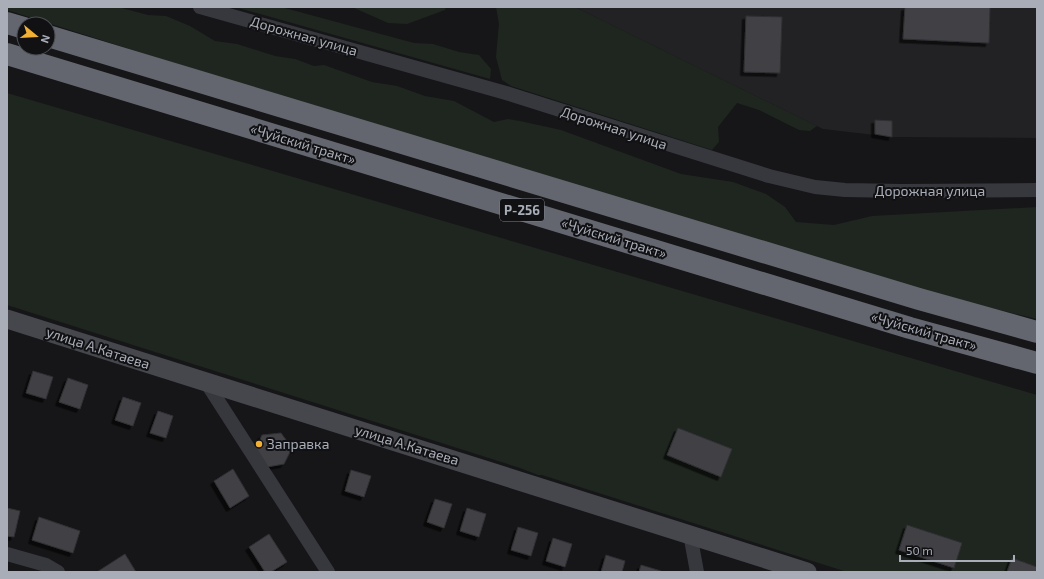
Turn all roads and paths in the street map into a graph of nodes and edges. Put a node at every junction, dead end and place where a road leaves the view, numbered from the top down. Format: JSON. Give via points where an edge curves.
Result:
{"nodes":[{"id":1,"x":200,"y":7,"type":"edge"},
{"id":2,"x":56,"y":38,"type":"edge"},
{"id":3,"x":7,"y":54,"type":"edge"},
{"id":4,"x":1037,"y":190,"type":"edge"},
{"id":5,"x":7,"y":319,"type":"edge"},
{"id":6,"x":1037,"y":332,"type":"edge"},
{"id":7,"x":1037,"y":363,"type":"edge"},
{"id":8,"x":206,"y":382,"type":"junction"},
{"id":9,"x":690,"y":534,"type":"junction"},
{"id":10,"x":7,"y":554,"type":"edge"},
{"id":11,"x":58,"y":572,"type":"edge"},
{"id":12,"x":328,"y":572,"type":"edge"},
{"id":13,"x":698,"y":572,"type":"edge"},
{"id":14,"x":807,"y":572,"type":"edge"}],
"edges":[{"from":1,"to":4,"type":"street","name":"Дорожная улица","via":[[506,93],[769,176],[815,187],[893,191]]},
{"from":2,"to":6,"type":"highway","name":"«Чуйский тракт»","number":"Р-256","via":[[912,297]]},
{"from":3,"to":7,"type":"highway","name":"«Чуйский тракт»","number":"Р-256","via":[[902,325]]},
{"from":5,"to":8,"type":"street","name":"улица А.Катаева"},
{"from":8,"to":9,"type":"street","name":"улица А.Катаева"},
{"from":8,"to":12,"type":"street"},
{"from":9,"to":13,"type":"street"},
{"from":9,"to":14,"type":"street","name":"улица А.Катаева"},
{"from":10,"to":11,"type":"street","via":[[46,565]]}]}
